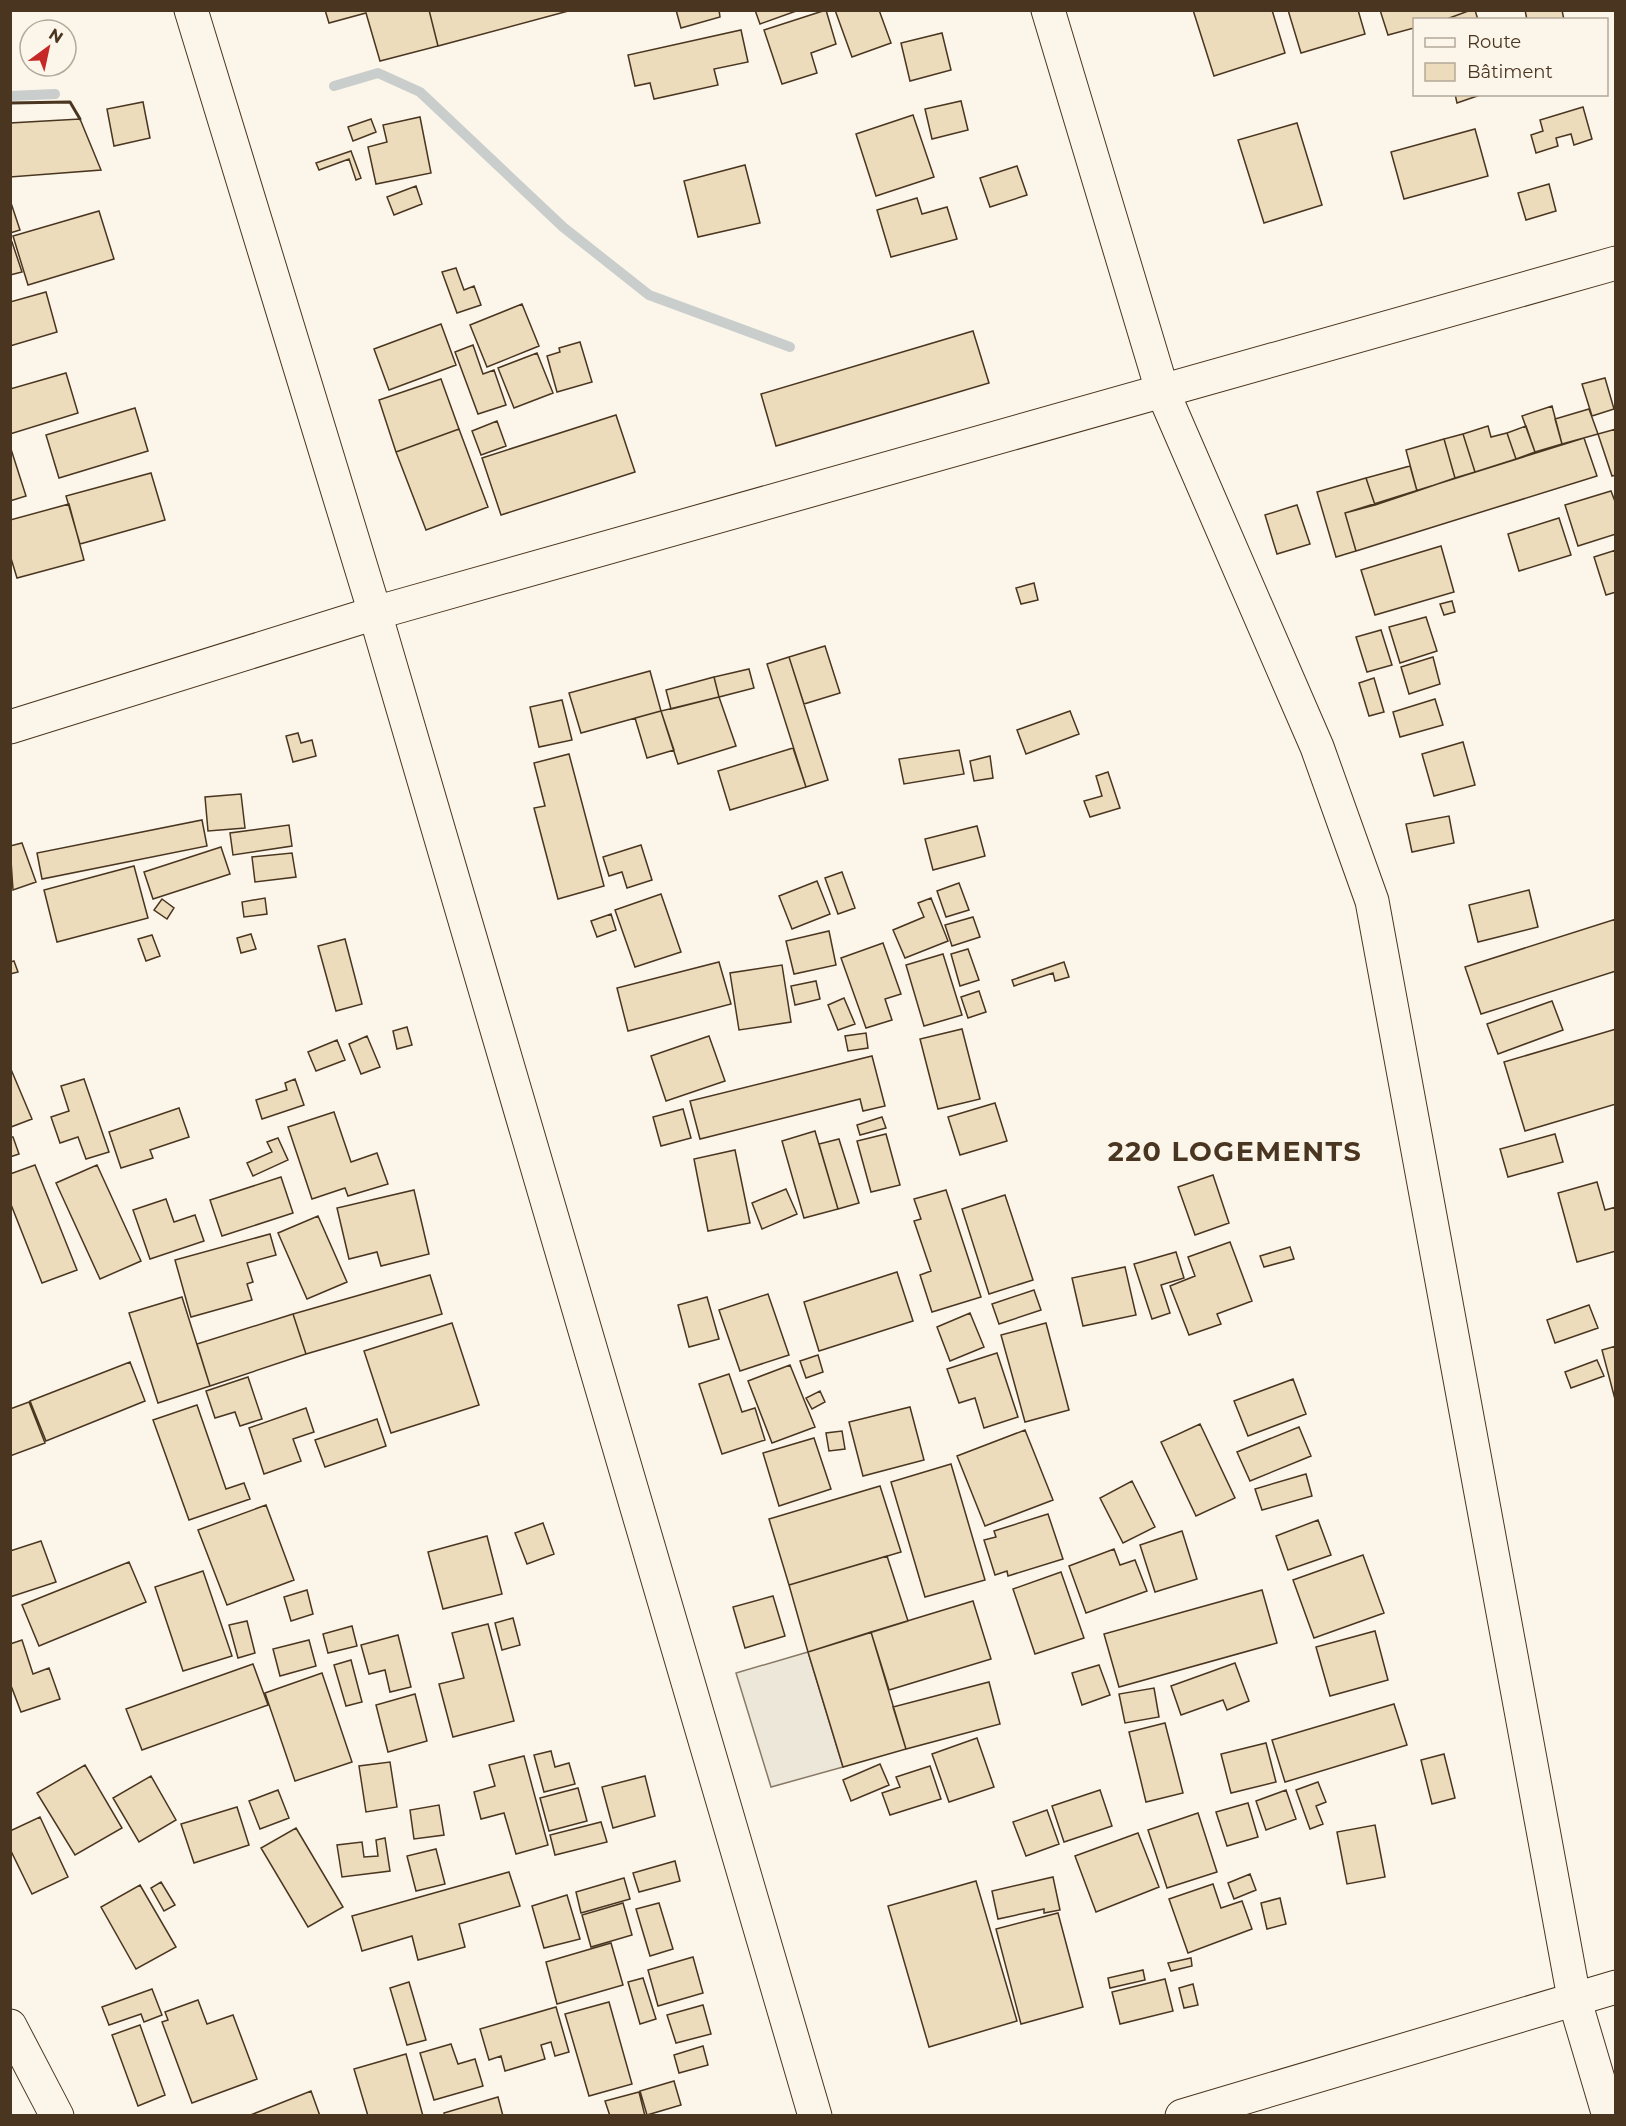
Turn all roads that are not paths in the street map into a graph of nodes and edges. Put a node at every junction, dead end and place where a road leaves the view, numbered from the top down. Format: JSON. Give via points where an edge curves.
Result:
{"nodes":[{"id":1,"x":191,"y":10,"type":"edge"},
{"id":2,"x":1048,"y":10,"type":"edge"},
{"id":3,"x":1616,"y":263,"type":"edge"},
{"id":4,"x":1162,"y":390,"type":"junction"},
{"id":5,"x":375,"y":613,"type":"junction"},
{"id":6,"x":10,"y":727,"type":"edge"},
{"id":7,"x":1616,"y":1987,"type":"edge"},
{"id":8,"x":1574,"y":1998,"type":"junction"},
{"id":9,"x":10,"y":2026,"type":"edge"},
{"id":10,"x":57,"y":2115,"type":"edge"},
{"id":11,"x":815,"y":2115,"type":"edge"},
{"id":12,"x":1182,"y":2115,"type":"edge"},
{"id":13,"x":1609,"y":2115,"type":"edge"}],
"edges":[{"from":1,"to":5,"type":"street"},
{"from":2,"to":4,"type":"street"},
{"from":3,"to":4,"type":"street"},
{"from":4,"to":5,"type":"street"},
{"from":4,"to":8,"type":"street","via":[[1317,747],[1372,901]]},
{"from":5,"to":6,"type":"street"},
{"from":5,"to":11,"type":"street"},
{"from":7,"to":8,"type":"street"},
{"from":8,"to":12,"type":"street"},
{"from":8,"to":13,"type":"street"},
{"from":9,"to":10,"type":"street"}]}
